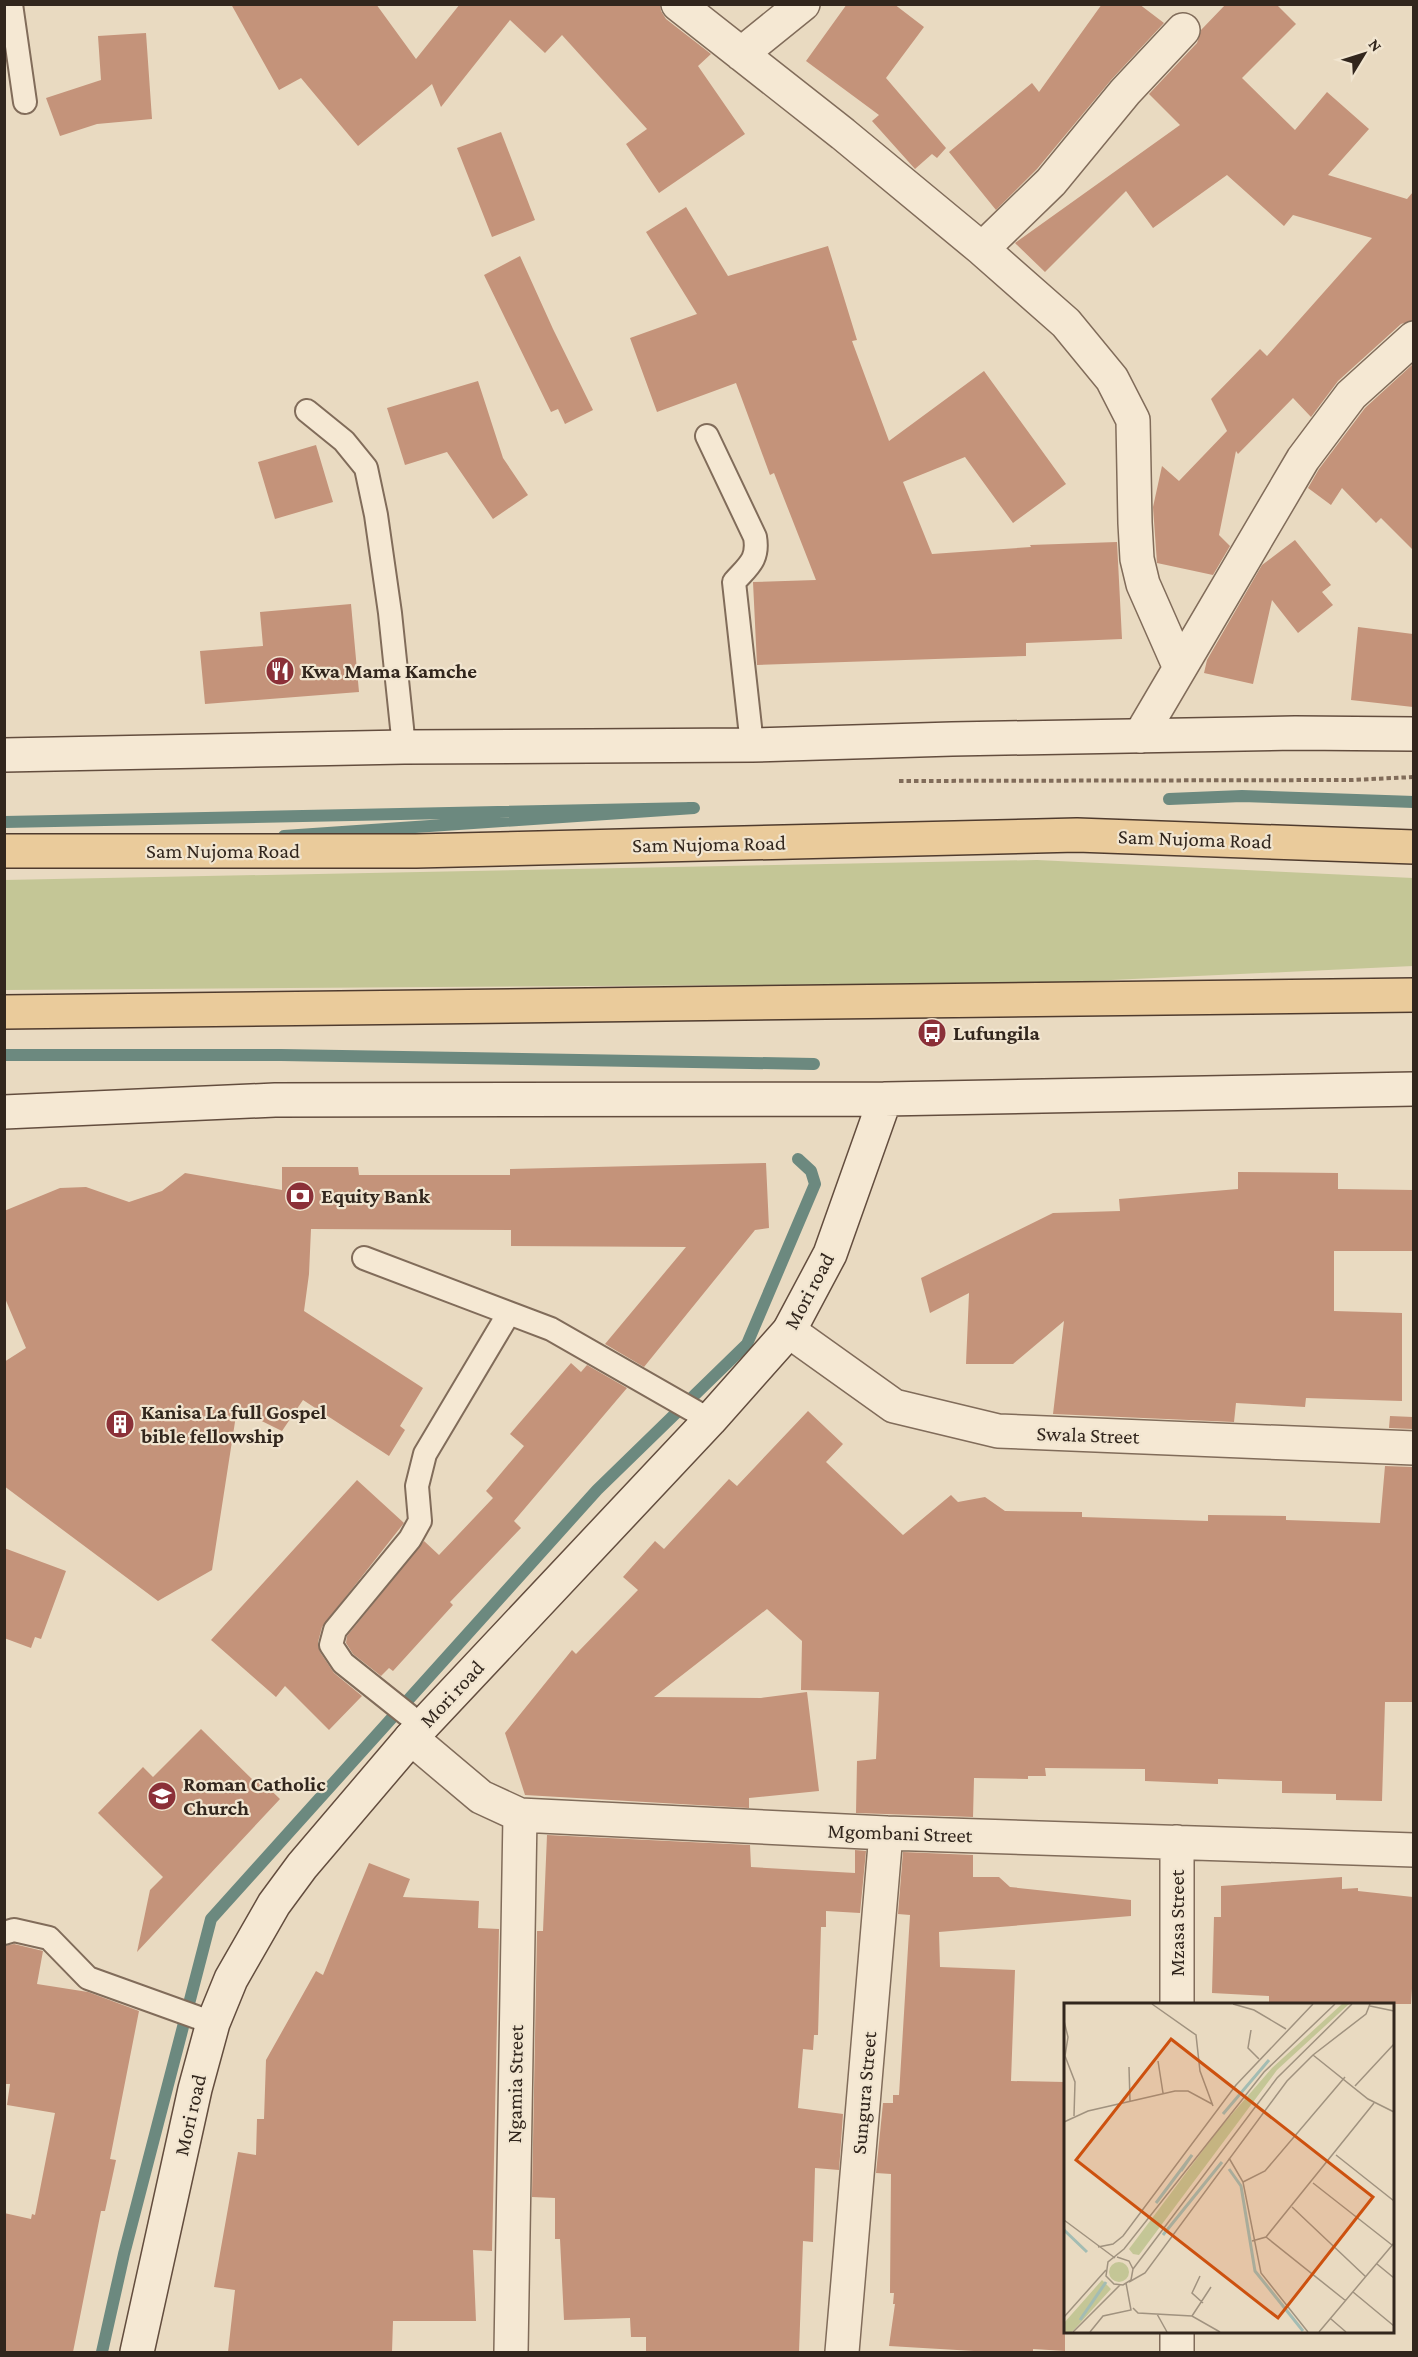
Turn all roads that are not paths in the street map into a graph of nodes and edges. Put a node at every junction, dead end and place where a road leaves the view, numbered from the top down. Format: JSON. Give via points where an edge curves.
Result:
{"nodes":[{"id":1,"x":11,"y":4,"type":"edge"},
{"id":2,"x":678,"y":4,"type":"edge"},
{"id":3,"x":803,"y":4,"type":"edge"},
{"id":4,"x":1183,"y":30,"type":"dead end"},
{"id":5,"x":741,"y":54,"type":"junction"},
{"id":6,"x":25,"y":102,"type":"dead end"},
{"id":7,"x":982,"y":249,"type":"junction"},
{"id":8,"x":1413,"y":338,"type":"edge"},
{"id":9,"x":307,"y":411,"type":"dead end"},
{"id":10,"x":707,"y":436,"type":"dead end"},
{"id":11,"x":1180,"y":668,"type":"junction"},
{"id":12,"x":1413,"y":734,"type":"edge"},
{"id":13,"x":1140,"y":736,"type":"junction"},
{"id":14,"x":752,"y":745,"type":"junction"},
{"id":15,"x":404,"y":747,"type":"junction"},
{"id":16,"x":4,"y":755,"type":"edge"},
{"id":17,"x":1413,"y":847,"type":"edge"},
{"id":18,"x":4,"y":850,"type":"edge"},
{"id":19,"x":1413,"y":995,"type":"edge"},
{"id":20,"x":4,"y":1012,"type":"edge"},
{"id":21,"x":1413,"y":1089,"type":"edge"},
{"id":22,"x":885,"y":1099,"type":"junction"},
{"id":23,"x":4,"y":1112,"type":"edge"},
{"id":24,"x":364,"y":1258,"type":"dead end"},
{"id":25,"x":509,"y":1313,"type":"junction"},
{"id":26,"x":789,"y":1331,"type":"junction"},
{"id":27,"x":710,"y":1420,"type":"junction"},
{"id":28,"x":1413,"y":1448,"type":"edge"},
{"id":29,"x":417,"y":1732,"type":"junction"},
{"id":30,"x":520,"y":1815,"type":"junction"},
{"id":31,"x":886,"y":1833,"type":"junction"},
{"id":32,"x":1177,"y":1842,"type":"junction"},
{"id":33,"x":1413,"y":1850,"type":"edge"},
{"id":34,"x":4,"y":1933,"type":"edge"},
{"id":35,"x":1177,"y":2003,"type":"edge"},
{"id":36,"x":213,"y":2023,"type":"junction"},
{"id":37,"x":1177,"y":2333,"type":"edge"},
{"id":38,"x":137,"y":2352,"type":"edge"},
{"id":39,"x":511,"y":2352,"type":"edge"},
{"id":40,"x":842,"y":2352,"type":"edge"},
{"id":41,"x":1177,"y":2352,"type":"edge"}],
"edges":[{"from":1,"to":6,"type":"lane"},
{"from":2,"to":5,"type":"street"},
{"from":3,"to":5,"type":"street"},
{"from":4,"to":7,"type":"street","via":[[1125,92],[1051,182]]},
{"from":5,"to":7,"type":"street"},
{"from":7,"to":11,"type":"street","via":[[1066,323],[1112,379],[1133,420],[1137,560],[1147,595]]},
{"from":8,"to":11,"type":"street","via":[[1351,395],[1304,459]]},
{"from":9,"to":15,"type":"lane","via":[[344,441],[366,468],[390,613]]},
{"from":10,"to":14,"type":"lane","via":[[757,548],[755,558],[734,582]]},
{"from":11,"to":13,"type":"street"},
{"from":12,"to":13,"type":"street"},
{"from":13,"to":14,"type":"street"},
{"from":14,"to":15,"type":"street"},
{"from":15,"to":16,"type":"street"},
{"from":17,"to":18,"type":"main road","name":"Sam Nujoma Road","via":[[1077,835],[416,850]]},
{"from":19,"to":20,"type":"main road"},
{"from":21,"to":22,"type":"street"},
{"from":22,"to":23,"type":"street","via":[[275,1100]]},
{"from":22,"to":26,"type":"street","name":"Mori road","via":[[830,1254]]},
{"from":24,"to":25,"type":"lane"},
{"from":25,"to":27,"type":"lane","via":[[551,1329]]},
{"from":25,"to":29,"type":"lane","via":[[425,1454],[417,1486],[420,1521],[411,1539],[335,1630],[331,1645],[343,1663]]},
{"from":26,"to":27,"type":"street","name":"Mori road"},
{"from":26,"to":28,"type":"street","name":"Swala Street","via":[[894,1406],[998,1431]]},
{"from":27,"to":29,"type":"street","name":"Mori road"},
{"from":29,"to":30,"type":"street","name":"Mgombani Street","via":[[481,1797]]},
{"from":29,"to":36,"type":"street","name":"Mori road","via":[[274,1904],[231,1979]]},
{"from":30,"to":31,"type":"street","name":"Mgombani Street"},
{"from":30,"to":39,"type":"street","name":"Ngamia Street"},
{"from":31,"to":32,"type":"street","name":"Mgombani Street"},
{"from":31,"to":40,"type":"street","name":"Sungura Street"},
{"from":32,"to":33,"type":"street","name":"Mgombani Street"},
{"from":32,"to":35,"type":"street","name":"Mzasa Street"},
{"from":34,"to":36,"type":"lane","via":[[14,1930],[49,1938],[88,1978]]},
{"from":36,"to":38,"type":"street","name":"Mori road"},
{"from":37,"to":41,"type":"street"}]}
